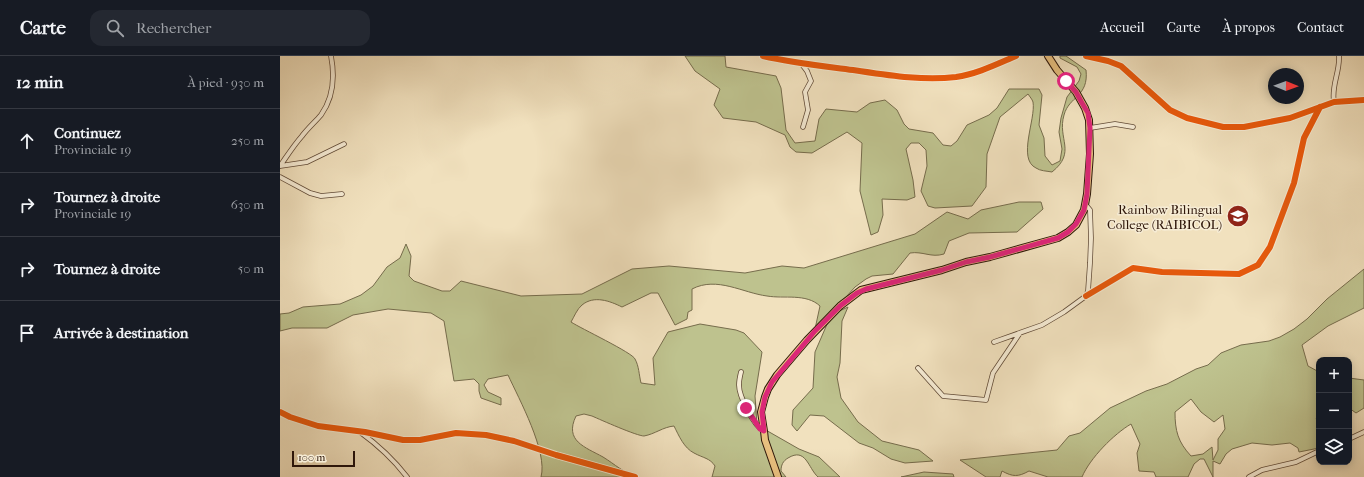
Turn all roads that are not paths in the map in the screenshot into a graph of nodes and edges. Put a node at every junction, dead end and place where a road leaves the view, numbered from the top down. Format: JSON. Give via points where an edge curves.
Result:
{"nodes":[{"id":1,"x":331,"y":56,"type":"edge"},
{"id":2,"x":763,"y":56,"type":"edge"},
{"id":3,"x":1016,"y":56,"type":"edge"},
{"id":4,"x":1048,"y":56,"type":"edge"},
{"id":5,"x":1086,"y":56,"type":"edge"},
{"id":6,"x":1339,"y":56,"type":"edge"},
{"id":7,"x":801,"y":63,"type":"junction"},
{"id":8,"x":1364,"y":100,"type":"edge"},
{"id":9,"x":1334,"y":102,"type":"junction"},
{"id":10,"x":1320,"y":107,"type":"junction"},
{"id":11,"x":803,"y":127,"type":"dead end"},
{"id":12,"x":1133,"y":127,"type":"dead end"},
{"id":13,"x":1090,"y":128,"type":"junction"},
{"id":14,"x":344,"y":144,"type":"dead end"},
{"id":15,"x":280,"y":166,"type":"edge"},
{"id":16,"x":280,"y":177,"type":"edge"},
{"id":17,"x":342,"y":194,"type":"dead end"},
{"id":18,"x":1085,"y":204,"type":"junction"},
{"id":19,"x":1086,"y":296,"type":"junction"},
{"id":20,"x":1020,"y":333,"type":"junction"},
{"id":21,"x":994,"y":342,"type":"dead end"},
{"id":22,"x":918,"y":368,"type":"dead end"},
{"id":23,"x":741,"y":372,"type":"dead end"},
{"id":24,"x":280,"y":412,"type":"edge"},
{"id":25,"x":764,"y":431,"type":"junction"},
{"id":26,"x":360,"y":432,"type":"junction"},
{"id":27,"x":1364,"y":432,"type":"edge"},
{"id":28,"x":1352,"y":438,"type":"edge"},
{"id":29,"x":1316,"y":452,"type":"edge"},
{"id":30,"x":407,"y":477,"type":"edge"},
{"id":31,"x":635,"y":477,"type":"edge"},
{"id":32,"x":778,"y":477,"type":"edge"},
{"id":33,"x":1249,"y":477,"type":"edge"}],
"edges":[{"from":1,"to":15,"type":"street","via":[[334,83],[328,105]]},
{"from":2,"to":7,"type":"street"},
{"from":3,"to":7,"type":"street","via":[[965,75],[946,77],[906,78]]},
{"from":4,"to":13,"type":"main road","via":[[1056,70],[1076,92],[1088,113]]},
{"from":5,"to":10,"type":"street","via":[[1121,66],[1170,110],[1187,118],[1223,128],[1244,127],[1290,118]]},
{"from":6,"to":9,"type":"street"},
{"from":7,"to":11,"type":"street","via":[[811,81],[804,92],[808,110]]},
{"from":8,"to":9,"type":"street"},
{"from":9,"to":10,"type":"street"},
{"from":10,"to":19,"type":"street","via":[[1304,138],[1294,183],[1270,247],[1258,264],[1239,274],[1162,272],[1133,268]]},
{"from":12,"to":13,"type":"street","via":[[1115,124]]},
{"from":13,"to":18,"type":"main road"},
{"from":14,"to":15,"type":"street","via":[[307,162]]},
{"from":16,"to":17,"type":"street","via":[[310,193],[321,196]]},
{"from":18,"to":19,"type":"street","via":[[1090,210],[1090,263]]},
{"from":18,"to":25,"type":"main road","via":[[1076,224],[1058,238],[857,293],[815,331],[772,382],[762,408]]},
{"from":19,"to":20,"type":"street","via":[[1048,322]]},
{"from":20,"to":21,"type":"street"},
{"from":20,"to":22,"type":"street","via":[[993,373],[986,400],[943,396]]},
{"from":23,"to":25,"type":"street","via":[[740,392],[753,419]]},
{"from":24,"to":26,"type":"street","via":[[318,426]]},
{"from":25,"to":32,"type":"main road"},
{"from":26,"to":30,"type":"street","via":[[396,463]]},
{"from":26,"to":31,"type":"street","via":[[412,441],[448,433],[486,434]]},
{"from":27,"to":28,"type":"street"},
{"from":29,"to":33,"type":"street","via":[[1296,462],[1262,470]]}]}
